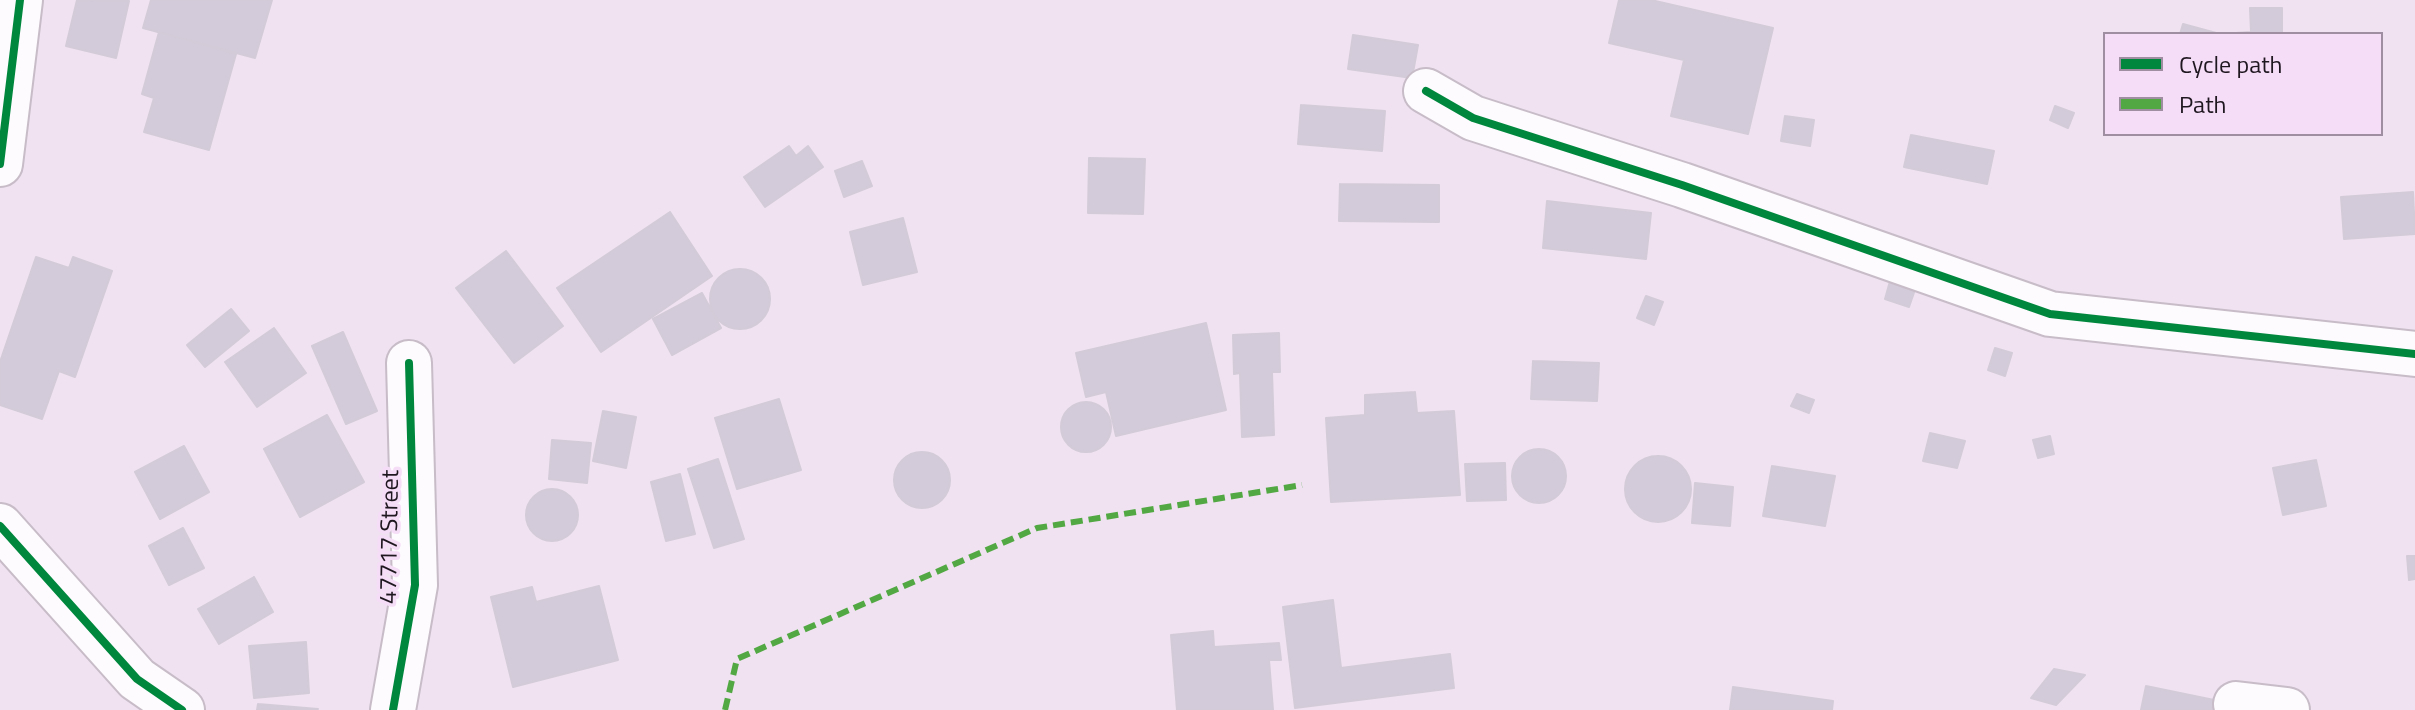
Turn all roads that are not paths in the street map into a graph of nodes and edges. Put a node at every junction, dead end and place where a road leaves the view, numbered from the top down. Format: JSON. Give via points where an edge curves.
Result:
{"nodes":[{"id":1,"x":20,"y":0,"type":"edge"},
{"id":2,"x":1426,"y":91,"type":"dead end"},
{"id":3,"x":0,"y":164,"type":"edge"},
{"id":4,"x":2415,"y":354,"type":"edge"},
{"id":5,"x":409,"y":363,"type":"dead end"},
{"id":6,"x":0,"y":526,"type":"edge"},
{"id":7,"x":182,"y":710,"type":"edge"},
{"id":8,"x":393,"y":710,"type":"edge"},
{"id":9,"x":2238,"y":710,"type":"edge"},
{"id":10,"x":2287,"y":710,"type":"edge"}],
"edges":[{"from":1,"to":3,"type":"street"},
{"from":2,"to":4,"type":"street","via":[[1473,118],[2050,314]]},
{"from":5,"to":8,"type":"street","name":"47717 Street","via":[[415,585]]},
{"from":6,"to":7,"type":"street","via":[[137,679]]},
{"from":9,"to":10,"type":"street","via":[[2236,704]]}]}
